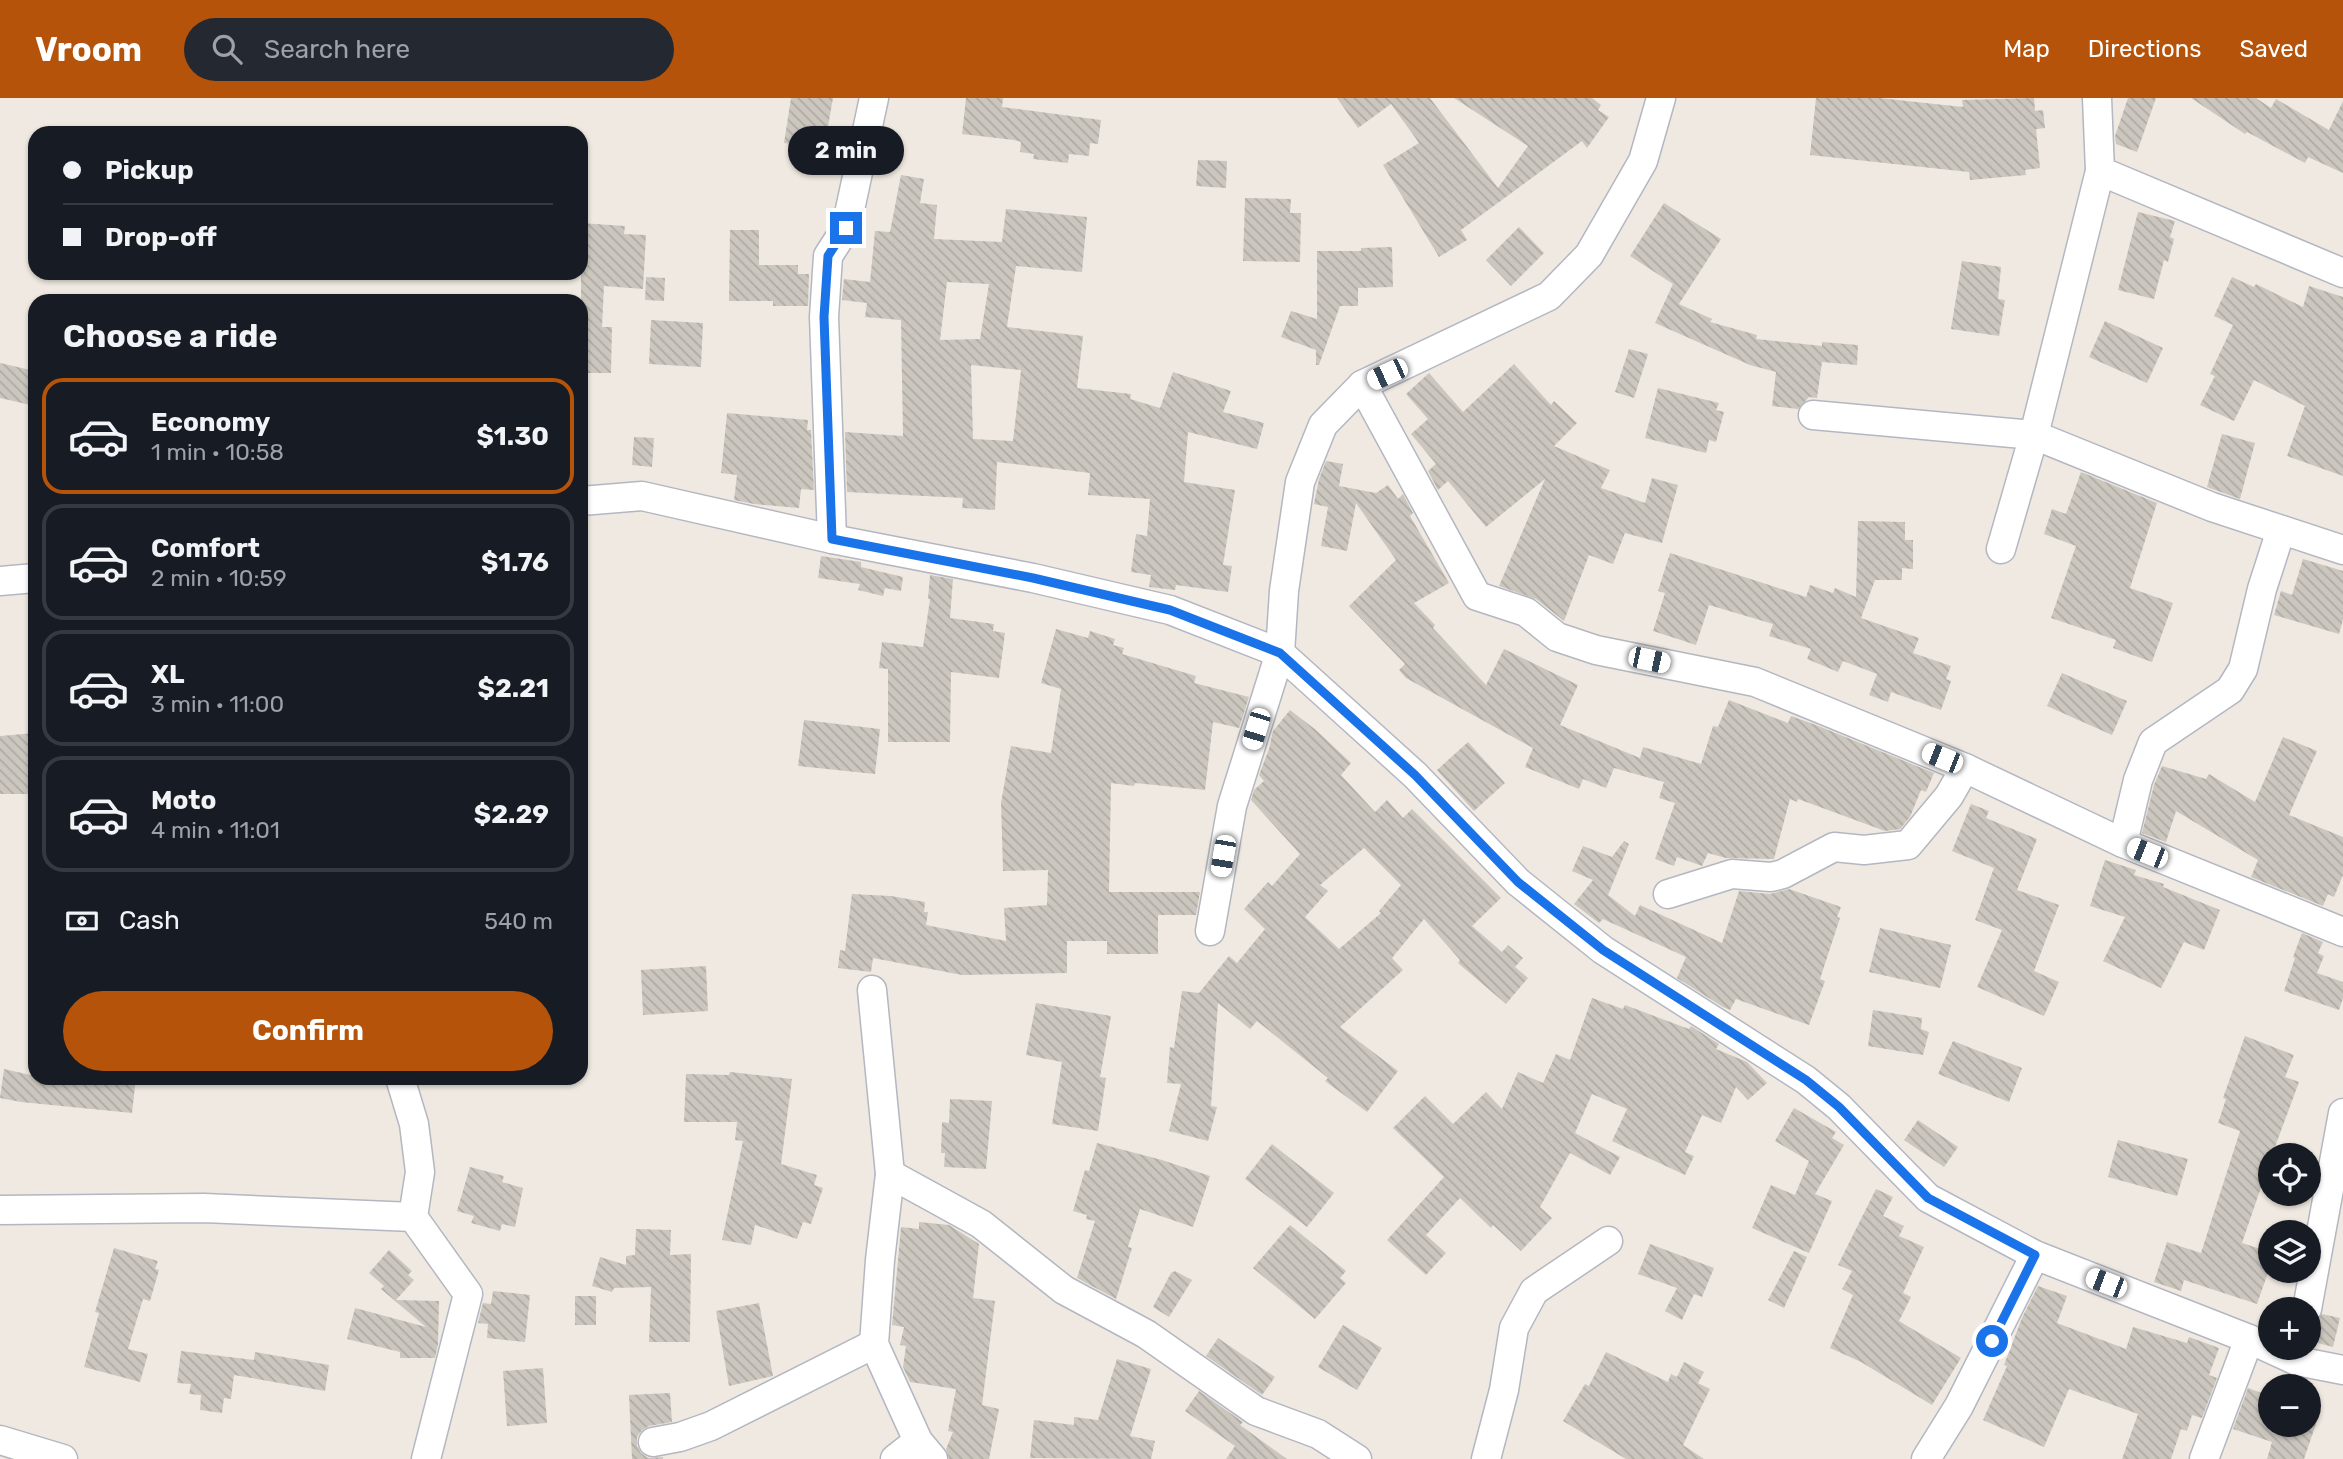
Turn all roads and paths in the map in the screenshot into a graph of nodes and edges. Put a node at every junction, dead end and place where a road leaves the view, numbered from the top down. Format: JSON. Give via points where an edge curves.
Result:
{"nodes":[{"id":1,"x":874,"y":98,"type":"edge"},
{"id":2,"x":1661,"y":98,"type":"edge"},
{"id":3,"x":2097,"y":98,"type":"edge"},
{"id":4,"x":2100,"y":171,"type":"junction"},
{"id":5,"x":2343,"y":272,"type":"edge"},
{"id":6,"x":1362,"y":385,"type":"junction"},
{"id":7,"x":1814,"y":415,"type":"dead end"},
{"id":8,"x":2034,"y":435,"type":"junction"},
{"id":9,"x":588,"y":500,"type":"edge"},
{"id":10,"x":2281,"y":530,"type":"junction"},
{"id":11,"x":832,"y":539,"type":"junction"},
{"id":12,"x":2001,"y":549,"type":"dead end"},
{"id":13,"x":2343,"y":550,"type":"edge"},
{"id":14,"x":28,"y":579,"type":"edge"},
{"id":15,"x":0,"y":581,"type":"edge"},
{"id":16,"x":1280,"y":653,"type":"junction"},
{"id":17,"x":1965,"y":768,"type":"junction"},
{"id":18,"x":2123,"y":843,"type":"junction"},
{"id":19,"x":1668,"y":894,"type":"dead end"},
{"id":20,"x":1210,"y":931,"type":"dead end"},
{"id":21,"x":2343,"y":932,"type":"edge"},
{"id":22,"x":872,"y":990,"type":"dead end"},
{"id":23,"x":402,"y":1085,"type":"edge"},
{"id":24,"x":2343,"y":1112,"type":"edge"},
{"id":25,"x":890,"y":1174,"type":"junction"},
{"id":26,"x":0,"y":1210,"type":"edge"},
{"id":27,"x":413,"y":1217,"type":"junction"},
{"id":28,"x":1608,"y":1241,"type":"dead end"},
{"id":29,"x":2035,"y":1255,"type":"junction"},
{"id":30,"x":2309,"y":1297,"type":"edge"},
{"id":31,"x":2249,"y":1339,"type":"junction"},
{"id":32,"x":2258,"y":1342,"type":"edge"},
{"id":33,"x":874,"y":1344,"type":"junction"},
{"id":34,"x":2315,"y":1360,"type":"edge"},
{"id":35,"x":2343,"y":1370,"type":"edge"},
{"id":36,"x":0,"y":1440,"type":"edge"},
{"id":37,"x":653,"y":1442,"type":"dead end"},
{"id":38,"x":925,"y":1450,"type":"edge"},
{"id":39,"x":63,"y":1459,"type":"edge"},
{"id":40,"x":426,"y":1459,"type":"edge"},
{"id":41,"x":895,"y":1459,"type":"edge"},
{"id":42,"x":1357,"y":1459,"type":"edge"},
{"id":43,"x":1486,"y":1459,"type":"edge"},
{"id":44,"x":1926,"y":1459,"type":"edge"},
{"id":45,"x":2204,"y":1459,"type":"edge"}],
"edges":[{"from":1,"to":11,"type":"street","via":[[846,228],[828,256],[824,317]]},
{"from":2,"to":6,"type":"street","via":[[1643,160],[1589,255],[1549,296]]},
{"from":3,"to":4,"type":"street"},
{"from":4,"to":5,"type":"street"},
{"from":4,"to":8,"type":"street"},
{"from":6,"to":16,"type":"street","via":[[1323,425],[1300,482]]},
{"from":6,"to":17,"type":"street","via":[[1478,596],[1526,612],[1557,637],[1596,650],[1755,682]]},
{"from":7,"to":8,"type":"street"},
{"from":8,"to":10,"type":"street"},
{"from":8,"to":12,"type":"street"},
{"from":9,"to":11,"type":"street","via":[[642,496]]},
{"from":10,"to":13,"type":"street"},
{"from":10,"to":18,"type":"street","via":[[2243,669],[2230,690],[2153,742],[2138,780]]},
{"from":11,"to":16,"type":"street","via":[[1170,610]]},
{"from":14,"to":15,"type":"street"},
{"from":16,"to":20,"type":"street","via":[[1232,806]]},
{"from":16,"to":29,"type":"street","via":[[1415,775],[1518,882],[1603,950],[1806,1080],[1839,1107],[1928,1198]]},
{"from":17,"to":18,"type":"street"},
{"from":17,"to":19,"type":"street","via":[[1949,796],[1908,845],[1864,850],[1834,847],[1783,874],[1732,874]]},
{"from":18,"to":21,"type":"street"},
{"from":22,"to":25,"type":"street"},
{"from":23,"to":27,"type":"street","via":[[421,1172]]},
{"from":24,"to":30,"type":"street"},
{"from":25,"to":33,"type":"street"},
{"from":25,"to":42,"type":"street","via":[[981,1224],[1064,1290],[1146,1334],[1256,1411],[1318,1434]]},
{"from":26,"to":27,"type":"street","via":[[204,1208]]},
{"from":27,"to":40,"type":"street","via":[[468,1294]]},
{"from":28,"to":43,"type":"street","via":[[1534,1291],[1514,1328]]},
{"from":29,"to":31,"type":"street"},
{"from":29,"to":44,"type":"street","via":[[1959,1406]]},
{"from":31,"to":32,"type":"street"},
{"from":31,"to":45,"type":"street"},
{"from":33,"to":37,"type":"street","via":[[711,1426]]},
{"from":33,"to":38,"type":"street"},
{"from":34,"to":35,"type":"street"},
{"from":36,"to":39,"type":"street"},
{"from":38,"to":41,"type":"street"}]}
